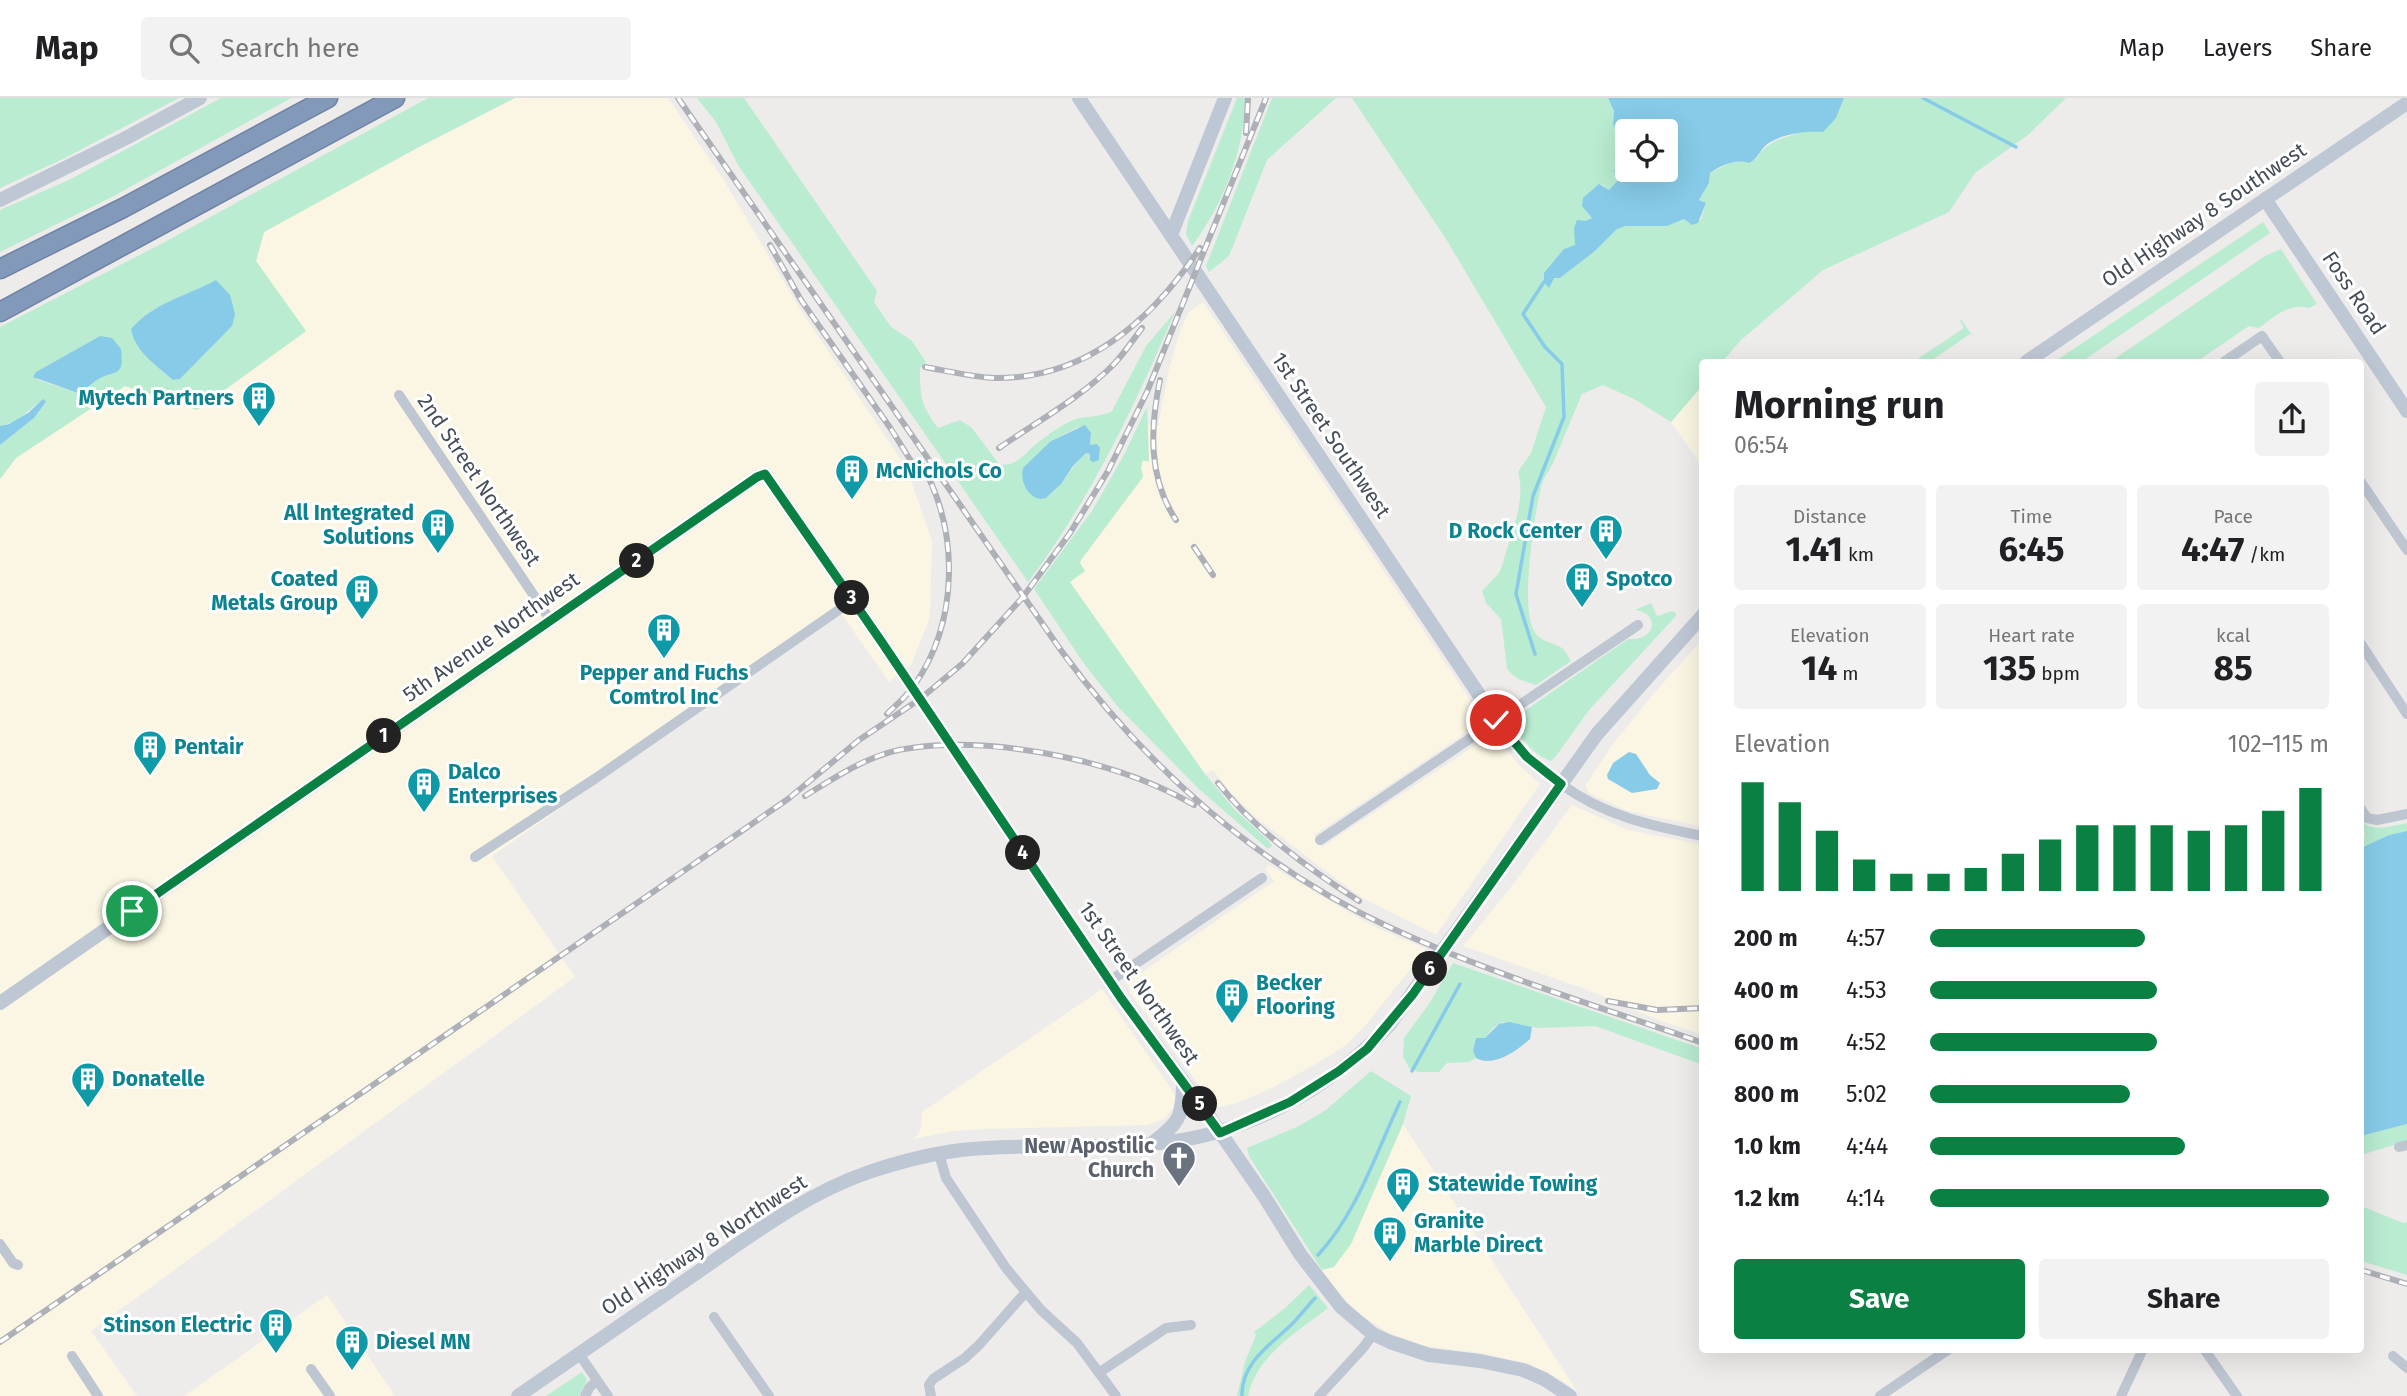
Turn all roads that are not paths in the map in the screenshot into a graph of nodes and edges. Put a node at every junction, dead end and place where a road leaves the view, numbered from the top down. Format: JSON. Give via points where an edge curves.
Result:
{"nodes":[{"id":1,"x":200,"y":98,"type":"edge"},
{"id":2,"x":328,"y":98,"type":"edge"},
{"id":3,"x":395,"y":98,"type":"edge"},
{"id":4,"x":1079,"y":98,"type":"edge"},
{"id":5,"x":1225,"y":98,"type":"edge"},
{"id":6,"x":2407,"y":103,"type":"edge"},
{"id":7,"x":2265,"y":199,"type":"junction"},
{"id":8,"x":0,"y":200,"type":"edge"},
{"id":9,"x":1171,"y":235,"type":"junction"},
{"id":10,"x":0,"y":269,"type":"edge"},
{"id":11,"x":0,"y":312,"type":"edge"},
{"id":12,"x":2030,"y":359,"type":"edge"},
{"id":13,"x":2228,"y":359,"type":"edge"},
{"id":14,"x":2278,"y":359,"type":"edge"},
{"id":15,"x":399,"y":395,"type":"dead end"},
{"id":16,"x":2405,"y":403,"type":"edge"},
{"id":17,"x":765,"y":474,"type":"joint"},
{"id":18,"x":2364,"y":486,"type":"edge"},
{"id":19,"x":2407,"y":550,"type":"edge"},
{"id":20,"x":853,"y":600,"type":"junction"},
{"id":21,"x":1699,"y":619,"type":"edge"},
{"id":22,"x":551,"y":621,"type":"junction"},
{"id":23,"x":1638,"y":625,"type":"dead end"},
{"id":24,"x":2364,"y":649,"type":"edge"},
{"id":25,"x":2407,"y":714,"type":"edge"},
{"id":26,"x":1496,"y":720,"type":"junction"},
{"id":27,"x":1561,"y":784,"type":"junction"},
{"id":28,"x":2364,"y":813,"type":"edge"},
{"id":29,"x":2407,"y":814,"type":"edge"},
{"id":30,"x":1699,"y":835,"type":"edge"},
{"id":31,"x":1320,"y":840,"type":"dead end"},
{"id":32,"x":475,"y":857,"type":"dead end"},
{"id":33,"x":1262,"y":878,"type":"dead end"},
{"id":34,"x":1110,"y":981,"type":"junction"},
{"id":35,"x":0,"y":1003,"type":"edge"},
{"id":36,"x":1183,"y":1082,"type":"junction"},
{"id":37,"x":1220,"y":1133,"type":"junction"},
{"id":38,"x":1150,"y":1144,"type":"junction"},
{"id":39,"x":939,"y":1154,"type":"junction"},
{"id":40,"x":0,"y":1244,"type":"edge"},
{"id":41,"x":18,"y":1265,"type":"dead end"},
{"id":42,"x":1025,"y":1293,"type":"junction"},
{"id":43,"x":714,"y":1317,"type":"dead end"},
{"id":44,"x":1191,"y":1325,"type":"dead end"},
{"id":45,"x":1373,"y":1334,"type":"junction"},
{"id":46,"x":1943,"y":1353,"type":"edge"},
{"id":47,"x":2141,"y":1353,"type":"edge"},
{"id":48,"x":2207,"y":1353,"type":"edge"},
{"id":49,"x":579,"y":1354,"type":"junction"},
{"id":50,"x":72,"y":1356,"type":"dead end"},
{"id":51,"x":2393,"y":1356,"type":"dead end"},
{"id":52,"x":2407,"y":1368,"type":"edge"},
{"id":53,"x":311,"y":1369,"type":"dead end"},
{"id":54,"x":1100,"y":1372,"type":"junction"},
{"id":55,"x":597,"y":1380,"type":"junction"},
{"id":56,"x":98,"y":1396,"type":"edge"},
{"id":57,"x":330,"y":1396,"type":"edge"},
{"id":58,"x":518,"y":1396,"type":"edge"},
{"id":59,"x":585,"y":1396,"type":"edge"},
{"id":60,"x":608,"y":1396,"type":"edge"},
{"id":61,"x":769,"y":1396,"type":"edge"},
{"id":62,"x":931,"y":1396,"type":"edge"},
{"id":63,"x":1116,"y":1396,"type":"edge"},
{"id":64,"x":1320,"y":1396,"type":"edge"},
{"id":65,"x":1570,"y":1396,"type":"edge"},
{"id":66,"x":1880,"y":1396,"type":"edge"},
{"id":67,"x":2121,"y":1396,"type":"edge"},
{"id":68,"x":2237,"y":1396,"type":"edge"}],
"edges":[{"from":1,"to":8,"type":"street"},
{"from":2,"to":10,"type":"highway"},
{"from":3,"to":11,"type":"highway"},
{"from":4,"to":9,"type":"street","name":"1st Street Southwest"},
{"from":5,"to":9,"type":"street"},
{"from":6,"to":7,"type":"street","name":"Old Highway 8 Southwest"},
{"from":7,"to":12,"type":"street","name":"Old Highway 8 Southwest"},
{"from":7,"to":16,"type":"street","name":"Foss Road"},
{"from":9,"to":26,"type":"street","name":"1st Street Southwest"},
{"from":13,"to":14,"type":"street","via":[[2262,336]]},
{"from":15,"to":22,"type":"street","name":"2nd Street Northwest"},
{"from":17,"to":20,"type":"street","name":"1st Street Northwest"},
{"from":17,"to":22,"type":"street","name":"5th Avenue Northwest"},
{"from":18,"to":19,"type":"street"},
{"from":20,"to":32,"type":"street"},
{"from":20,"to":34,"type":"street","name":"1st Street Northwest"},
{"from":21,"to":27,"type":"street","via":[[1597,734]]},
{"from":22,"to":35,"type":"street","name":"5th Avenue Northwest"},
{"from":23,"to":26,"type":"street"},
{"from":24,"to":25,"type":"street"},
{"from":26,"to":27,"type":"street","name":"1st Street Southwest","via":[[1527,757]]},
{"from":26,"to":31,"type":"street"},
{"from":27,"to":30,"type":"street","via":[[1614,815]]},
{"from":27,"to":37,"type":"street","via":[[1437,960],[1367,1049],[1290,1102]]},
{"from":28,"to":29,"type":"street","via":[[2376,820]]},
{"from":33,"to":34,"type":"street"},
{"from":34,"to":36,"type":"street","name":"1st Street Northwest"},
{"from":36,"to":37,"type":"street","name":"1st Street Northwest"},
{"from":36,"to":38,"type":"street","via":[[1181,1116]]},
{"from":37,"to":38,"type":"street","name":"Old Highway 8 Northwest"},
{"from":37,"to":45,"type":"street","name":"1st Street Northwest","via":[[1325,1288]]},
{"from":38,"to":39,"type":"street","name":"Old Highway 8 Northwest","via":[[1009,1147]]},
{"from":39,"to":42,"type":"street","via":[[946,1178]]},
{"from":39,"to":49,"type":"street","name":"Old Highway 8 Northwest","via":[[865,1174],[804,1201]]},
{"from":40,"to":41,"type":"street"},
{"from":42,"to":54,"type":"street"},
{"from":42,"to":62,"type":"street","via":[[979,1345],[935,1377],[929,1385]]},
{"from":43,"to":61,"type":"street"},
{"from":44,"to":54,"type":"street","via":[[1166,1328]]},
{"from":45,"to":64,"type":"street"},
{"from":45,"to":65,"type":"street","name":"1st Street Northwest","via":[[1429,1355],[1523,1370]]},
{"from":46,"to":66,"type":"street"},
{"from":47,"to":67,"type":"street"},
{"from":48,"to":68,"type":"street"},
{"from":49,"to":55,"type":"street"},
{"from":49,"to":58,"type":"street","name":"Old Highway 8 Northwest"},
{"from":50,"to":56,"type":"street"},
{"from":51,"to":52,"type":"street"},
{"from":53,"to":57,"type":"street"},
{"from":54,"to":63,"type":"street"},
{"from":55,"to":59,"type":"street"},
{"from":55,"to":60,"type":"street"}]}
